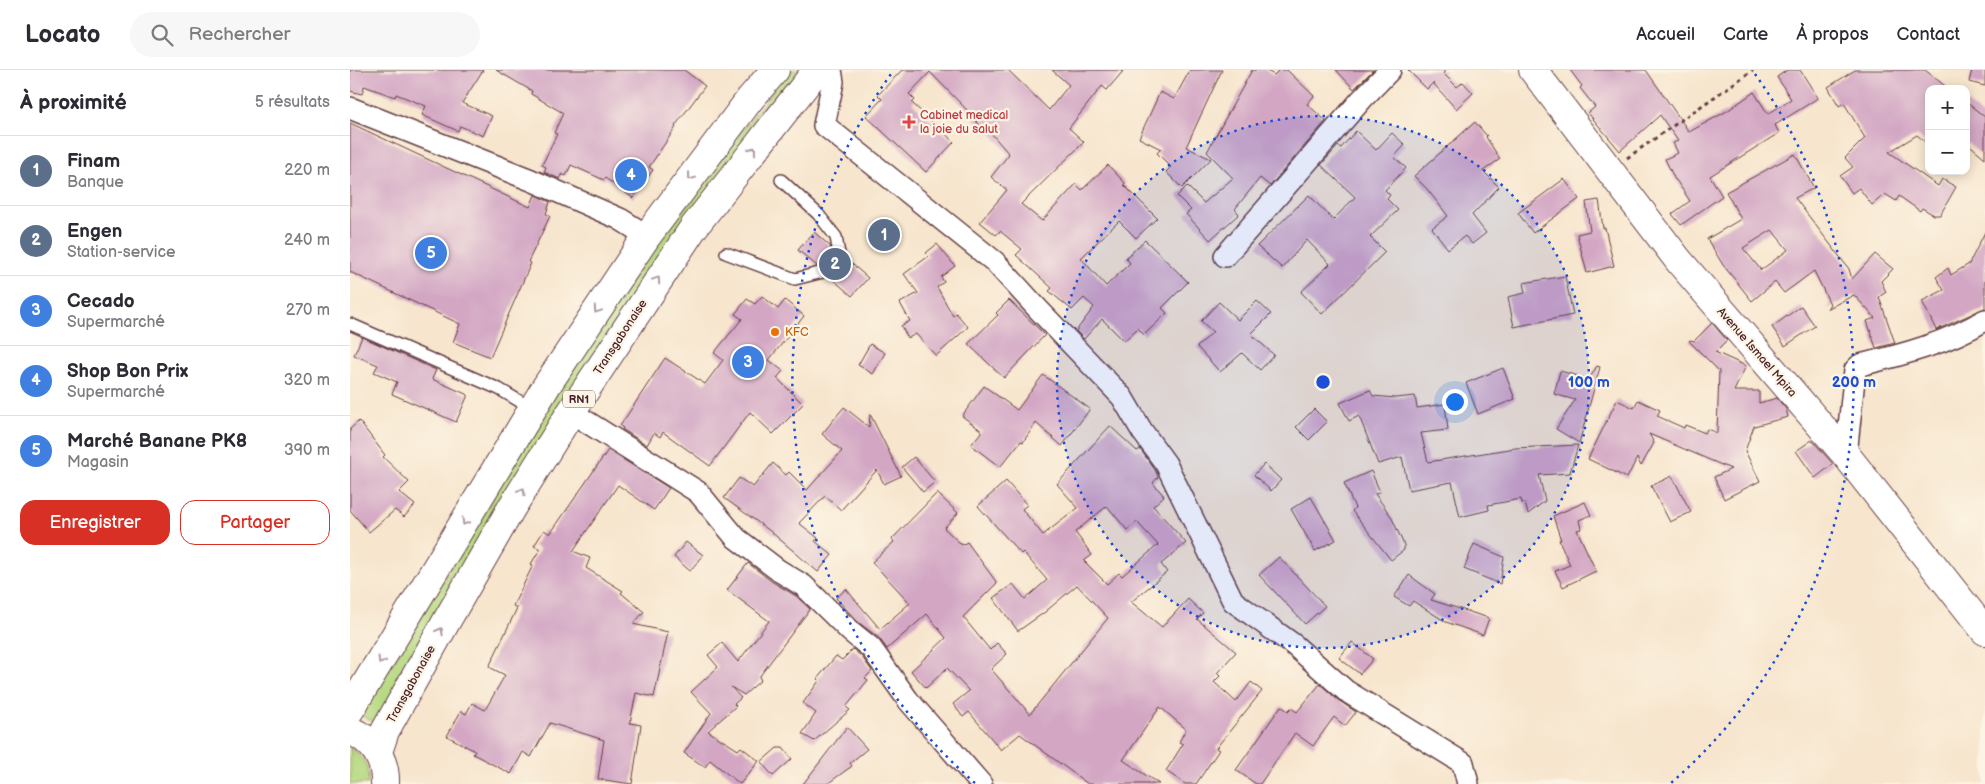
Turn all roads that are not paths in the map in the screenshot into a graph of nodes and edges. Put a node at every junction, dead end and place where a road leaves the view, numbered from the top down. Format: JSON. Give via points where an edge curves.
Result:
{"nodes":[{"id":1,"x":775,"y":70,"type":"edge"},
{"id":2,"x":817,"y":70,"type":"edge"},
{"id":3,"x":831,"y":70,"type":"edge"},
{"id":4,"x":1390,"y":70,"type":"edge"},
{"id":5,"x":1533,"y":70,"type":"edge"},
{"id":6,"x":350,"y":108,"type":"edge"},
{"id":7,"x":781,"y":180,"type":"dead end"},
{"id":8,"x":647,"y":236,"type":"junction"},
{"id":9,"x":726,"y":253,"type":"dead end"},
{"id":10,"x":839,"y":254,"type":"dead end"},
{"id":11,"x":1226,"y":256,"type":"dead end"},
{"id":12,"x":823,"y":272,"type":"dead end"},
{"id":13,"x":1985,"y":320,"type":"edge"},
{"id":14,"x":350,"y":324,"type":"edge"},
{"id":15,"x":533,"y":409,"type":"junction"},
{"id":16,"x":571,"y":412,"type":"junction"},
{"id":17,"x":1846,"y":455,"type":"junction"},
{"id":18,"x":1985,"y":631,"type":"edge"},
{"id":19,"x":350,"y":710,"type":"edge"},
{"id":20,"x":350,"y":731,"type":"edge"},
{"id":21,"x":378,"y":752,"type":"junction"},
{"id":22,"x":385,"y":784,"type":"edge"},
{"id":23,"x":981,"y":784,"type":"edge"},
{"id":24,"x":1468,"y":784,"type":"edge"}],
"edges":[{"from":1,"to":8,"type":"main road","number":"RN1","one_way":true},
{"from":16,"to":2,"type":"main road","name":"Transgabonaise","number":"RN1","one_way":true,"via":[[694,227]]},
{"from":3,"to":24,"type":"street","via":[[833,82],[824,125],[995,262],[1122,397],[1166,464],[1233,601],[1294,645],[1346,691],[1463,763]]},
{"from":4,"to":11,"type":"street"},
{"from":5,"to":17,"type":"main road","name":"Avenue Ismael Mpira","via":[[1679,262]]},
{"from":6,"to":8,"type":"street","via":[[531,180],[620,219]]},
{"from":7,"to":10,"type":"lane","via":[[818,214],[836,238]]},
{"from":8,"to":15,"type":"main road","number":"RN1","one_way":true},
{"from":9,"to":12,"type":"lane","via":[[795,279]]},
{"from":13,"to":17,"type":"street","via":[[1960,334],[1912,352],[1860,365],[1855,370]]},
{"from":14,"to":15,"type":"lane","via":[[499,389]]},
{"from":15,"to":19,"type":"main road","number":"RN1","one_way":true},
{"from":21,"to":16,"type":"main road","name":"Transgabonaise","number":"RN1","one_way":true,"via":[[385,731],[446,622]]},
{"from":16,"to":23,"type":"street","via":[[698,492],[736,538],[804,586],[872,648],[908,700]]},
{"from":17,"to":18,"type":"main road","name":"Avenue Ismael Mpira"},
{"from":20,"to":21,"type":"main road","via":[[369,741]]},
{"from":21,"to":22,"type":"main road","via":[[384,767]]}]}
